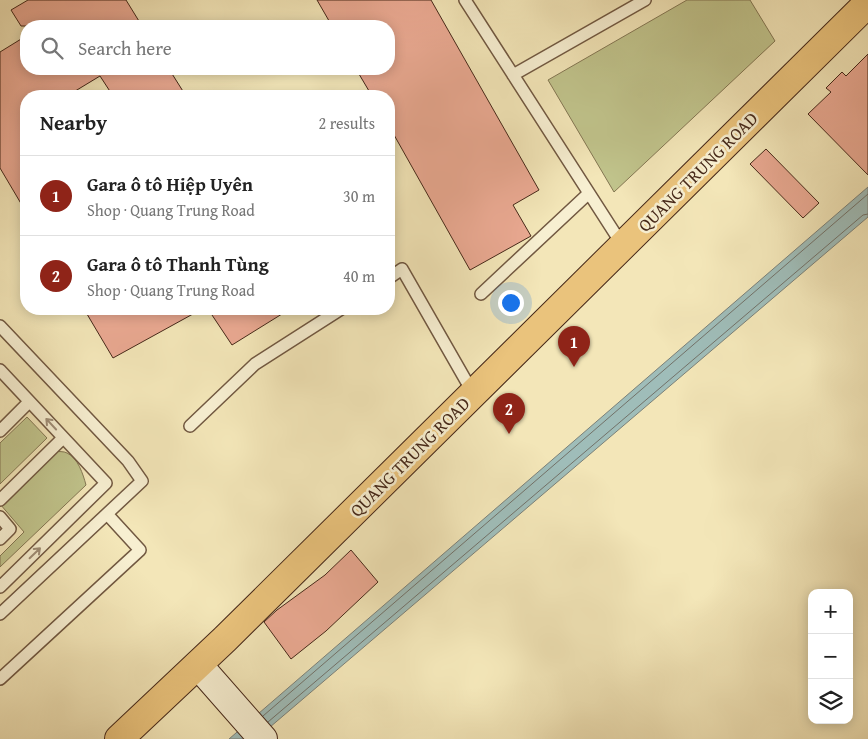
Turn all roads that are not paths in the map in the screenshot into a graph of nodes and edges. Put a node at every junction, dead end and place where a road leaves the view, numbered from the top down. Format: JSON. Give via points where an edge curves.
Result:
{"nodes":[{"id":1,"x":464,"y":0,"type":"edge"},
{"id":2,"x":645,"y":0,"type":"edge"},
{"id":3,"x":868,"y":3,"type":"edge"},
{"id":4,"x":513,"y":75,"type":"junction"},
{"id":5,"x":589,"y":194,"type":"junction"},
{"id":6,"x":623,"y":246,"type":"junction"},
{"id":7,"x":395,"y":274,"type":"edge"},
{"id":8,"x":481,"y":294,"type":"dead end"},
{"id":9,"x":332,"y":315,"type":"edge"},
{"id":10,"x":0,"y":326,"type":"edge"},
{"id":11,"x":0,"y":370,"type":"edge"},
{"id":12,"x":474,"y":394,"type":"junction"},
{"id":13,"x":29,"y":402,"type":"junction"},
{"id":14,"x":190,"y":426,"type":"dead end"},
{"id":15,"x":0,"y":431,"type":"edge"},
{"id":16,"x":63,"y":438,"type":"junction"},
{"id":17,"x":0,"y":500,"type":"edge"},
{"id":18,"x":106,"y":514,"type":"junction"},
{"id":19,"x":0,"y":517,"type":"edge"},
{"id":20,"x":0,"y":539,"type":"edge"},
{"id":21,"x":0,"y":587,"type":"edge"},
{"id":22,"x":0,"y":614,"type":"edge"},
{"id":23,"x":198,"y":665,"type":"junction"},
{"id":24,"x":0,"y":679,"type":"edge"},
{"id":25,"x":119,"y":739,"type":"edge"},
{"id":26,"x":263,"y":739,"type":"edge"}],
"edges":[{"from":1,"to":4,"type":"lane"},
{"from":2,"to":4,"type":"lane"},
{"from":3,"to":6,"type":"main road","name":"QUANG TRUNG ROAD"},
{"from":4,"to":5,"type":"lane"},
{"from":5,"to":6,"type":"lane"},
{"from":5,"to":8,"type":"lane"},
{"from":6,"to":12,"type":"main road","name":"QUANG TRUNG ROAD"},
{"from":7,"to":12,"type":"lane","via":[[402,270]]},
{"from":9,"to":14,"type":"lane","via":[[255,364]]},
{"from":10,"to":18,"type":"lane","via":[[128,461],[142,481]]},
{"from":11,"to":13,"type":"lane"},
{"from":12,"to":23,"type":"main road","name":"QUANG TRUNG ROAD"},
{"from":13,"to":15,"type":"lane"},
{"from":16,"to":13,"type":"lane","one_way":true},
{"from":16,"to":17,"type":"lane"},
{"from":21,"to":16,"type":"lane","one_way":true,"via":[[106,483]]},
{"from":18,"to":22,"type":"lane"},
{"from":18,"to":24,"type":"lane","via":[[140,550]]},
{"from":19,"to":20,"type":"lane","via":[[10,529]]},
{"from":23,"to":25,"type":"main road","name":"QUANG TRUNG ROAD"},
{"from":23,"to":26,"type":"main road"}]}
